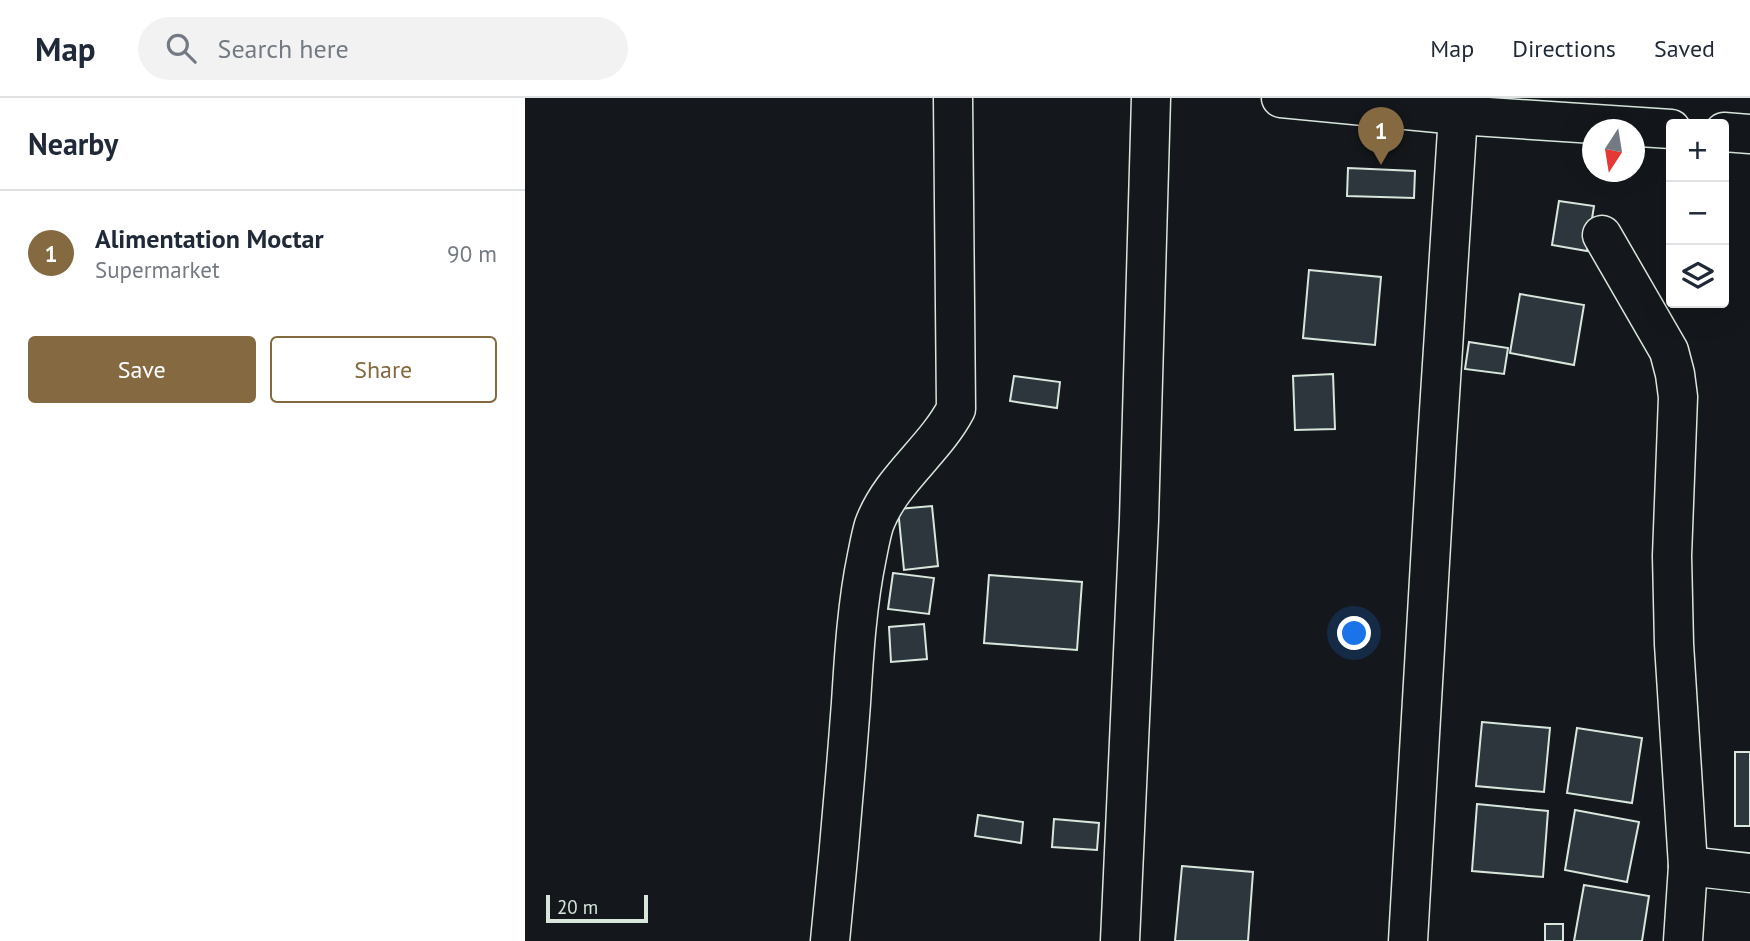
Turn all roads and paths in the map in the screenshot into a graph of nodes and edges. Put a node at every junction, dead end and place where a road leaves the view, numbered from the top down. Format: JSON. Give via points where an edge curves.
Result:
{"nodes":[{"id":1,"x":953,"y":98,"type":"edge"},
{"id":2,"x":1150,"y":98,"type":"edge"},
{"id":3,"x":1281,"y":98,"type":"edge"},
{"id":4,"x":1458,"y":115,"type":"junction"},
{"id":5,"x":1666,"y":129,"type":"edge"},
{"id":6,"x":1729,"y":132,"type":"edge"},
{"id":7,"x":1750,"y":134,"type":"edge"},
{"id":8,"x":1602,"y":235,"type":"dead end"},
{"id":9,"x":1688,"y":866,"type":"junction"},
{"id":10,"x":1750,"y":873,"type":"edge"},
{"id":11,"x":830,"y":941,"type":"edge"},
{"id":12,"x":1120,"y":941,"type":"edge"},
{"id":13,"x":1408,"y":941,"type":"edge"},
{"id":14,"x":1683,"y":941,"type":"edge"}],
"edges":[{"from":1,"to":11,"type":"street","via":[[956,409],[889,495],[874,526],[857,627]]},
{"from":2,"to":12,"type":"street","via":[[1139,520]]},
{"from":3,"to":4,"type":"street"},
{"from":4,"to":5,"type":"street"},
{"from":4,"to":13,"type":"street"},
{"from":6,"to":7,"type":"street"},
{"from":8,"to":9,"type":"street","via":[[1669,351],[1675,374],[1674,645]]},
{"from":9,"to":10,"type":"street"},
{"from":9,"to":14,"type":"street"}]}
